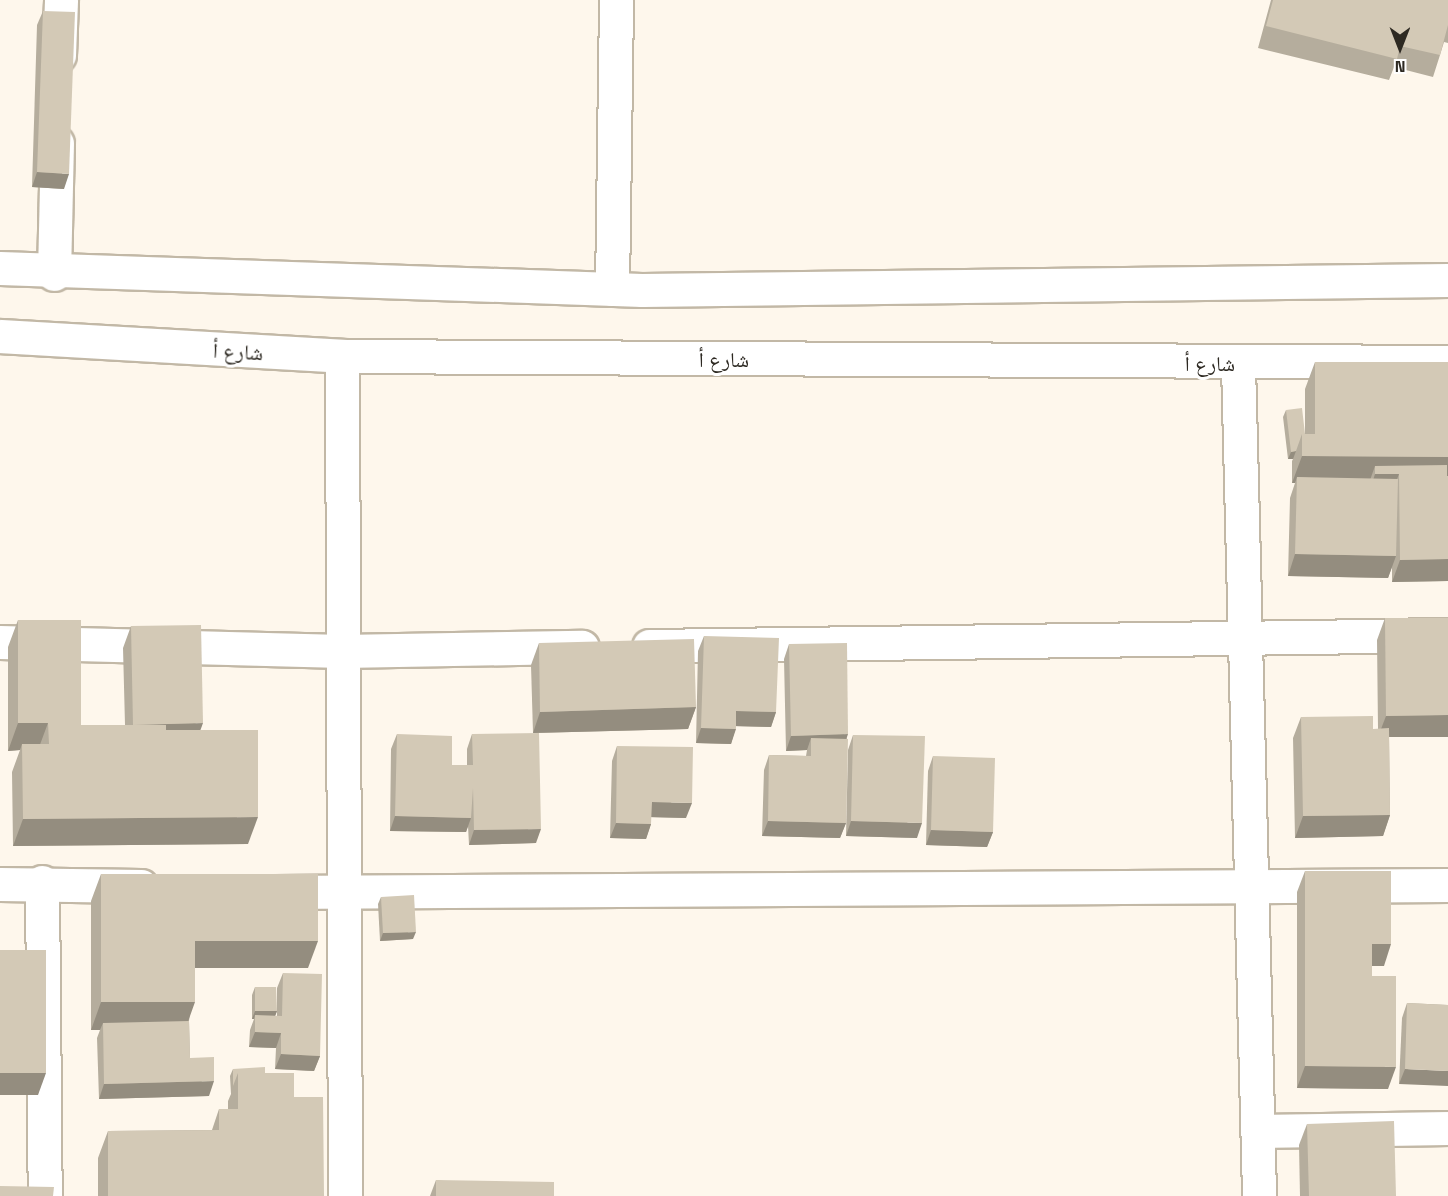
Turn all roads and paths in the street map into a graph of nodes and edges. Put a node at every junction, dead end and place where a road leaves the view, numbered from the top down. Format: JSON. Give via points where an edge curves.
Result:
{"nodes":[{"id":1,"x":61,"y":0,"type":"edge"},
{"id":2,"x":616,"y":0,"type":"edge"},
{"id":3,"x":0,"y":268,"type":"edge"},
{"id":4,"x":54,"y":274,"type":"junction"},
{"id":5,"x":1448,"y":280,"type":"edge"},
{"id":6,"x":612,"y":289,"type":"junction"},
{"id":7,"x":0,"y":336,"type":"edge"},
{"id":8,"x":342,"y":356,"type":"junction"},
{"id":9,"x":1448,"y":362,"type":"edge"},
{"id":10,"x":1238,"y":364,"type":"junction"},
{"id":11,"x":1448,"y":635,"type":"edge"},
{"id":12,"x":1244,"y":638,"type":"junction"},
{"id":13,"x":0,"y":642,"type":"edge"},
{"id":14,"x":342,"y":651,"type":"junction"},
{"id":15,"x":42,"y":882,"type":"junction"},
{"id":16,"x":0,"y":884,"type":"edge"},
{"id":17,"x":1448,"y":885,"type":"edge"},
{"id":18,"x":169,"y":888,"type":"edge"},
{"id":19,"x":1255,"y":889,"type":"junction"},
{"id":20,"x":238,"y":890,"type":"edge"},
{"id":21,"x":342,"y":895,"type":"junction"},
{"id":22,"x":1448,"y":1128,"type":"edge"},
{"id":23,"x":1258,"y":1131,"type":"junction"},
{"id":24,"x":45,"y":1196,"type":"edge"},
{"id":25,"x":345,"y":1196,"type":"edge"},
{"id":26,"x":1259,"y":1196,"type":"edge"}],
"edges":[{"from":1,"to":4,"type":"street"},
{"from":2,"to":6,"type":"street"},
{"from":3,"to":4,"type":"street"},
{"from":4,"to":6,"type":"street"},
{"from":5,"to":6,"type":"street"},
{"from":7,"to":8,"type":"street","name":"شارع أ"},
{"from":8,"to":10,"type":"street","name":"شارع أ"},
{"from":8,"to":14,"type":"street"},
{"from":9,"to":10,"type":"street","name":"شارع أ"},
{"from":10,"to":12,"type":"street"},
{"from":11,"to":12,"type":"street"},
{"from":12,"to":14,"type":"street"},
{"from":12,"to":19,"type":"street"},
{"from":13,"to":14,"type":"street"},
{"from":14,"to":21,"type":"street"},
{"from":15,"to":16,"type":"street"},
{"from":15,"to":18,"type":"street"},
{"from":15,"to":24,"type":"street"},
{"from":17,"to":19,"type":"street"},
{"from":19,"to":21,"type":"street"},
{"from":19,"to":23,"type":"street"},
{"from":20,"to":21,"type":"street"},
{"from":21,"to":25,"type":"street"},
{"from":22,"to":23,"type":"street"},
{"from":23,"to":26,"type":"street"}]}
